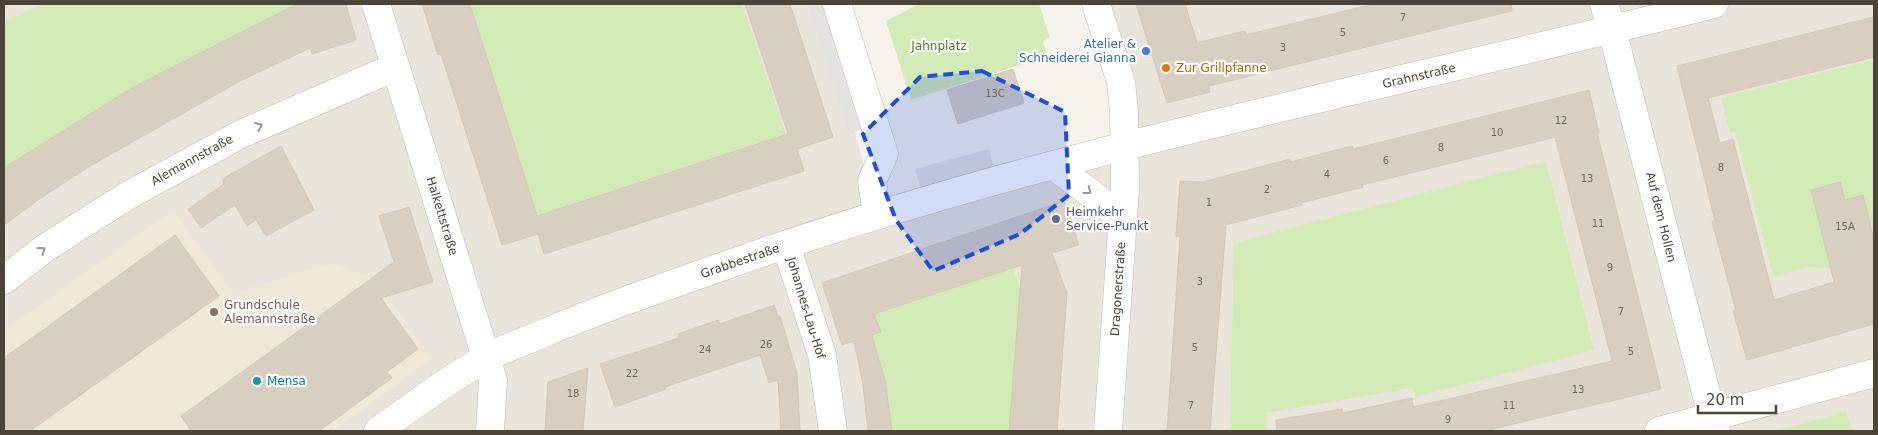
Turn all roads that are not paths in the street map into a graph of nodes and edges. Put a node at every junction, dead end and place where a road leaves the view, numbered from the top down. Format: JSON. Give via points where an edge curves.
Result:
{"nodes":[{"id":1,"x":376,"y":4,"type":"edge"},
{"id":2,"x":837,"y":4,"type":"edge"},
{"id":3,"x":1096,"y":4,"type":"edge"},
{"id":4,"x":1604,"y":4,"type":"edge"},
{"id":5,"x":1714,"y":4,"type":"edge"},
{"id":6,"x":1612,"y":30,"type":"junction"},
{"id":7,"x":395,"y":67,"type":"junction"},
{"id":8,"x":1125,"y":146,"type":"junction"},
{"id":9,"x":1053,"y":165,"type":"junction"},
{"id":10,"x":877,"y":216,"type":"junction"},
{"id":11,"x":1123,"y":218,"type":"junction"},
{"id":12,"x":786,"y":245,"type":"junction"},
{"id":13,"x":4,"y":280,"type":"edge"},
{"id":14,"x":487,"y":357,"type":"junction"},
{"id":15,"x":1874,"y":373,"type":"edge"},
{"id":16,"x":1714,"y":424,"type":"edge"},
{"id":17,"x":378,"y":431,"type":"edge"},
{"id":18,"x":490,"y":431,"type":"edge"},
{"id":19,"x":833,"y":431,"type":"edge"},
{"id":20,"x":1108,"y":431,"type":"edge"},
{"id":21,"x":1659,"y":431,"type":"edge"}],
"edges":[{"from":1,"to":7,"type":"street","name":"Halkettstraße"},
{"from":2,"to":10,"type":"street","via":[[884,154],[872,180]]},
{"from":3,"to":8,"type":"street","via":[[1121,82]]},
{"from":4,"to":6,"type":"street","name":"Auf dem Hollen"},
{"from":5,"to":6,"type":"street","name":"Grahnstraße"},
{"from":6,"to":8,"type":"street","name":"Grahnstraße"},
{"from":6,"to":16,"type":"street","name":"Auf dem Hollen"},
{"from":13,"to":7,"type":"street","name":"Alemannstraße","one_way":true,"via":[[45,248],[159,178],[241,134]]},
{"from":7,"to":14,"type":"street","name":"Halkettstraße"},
{"from":8,"to":9,"type":"street","name":"Grabbestraße"},
{"from":8,"to":11,"type":"street","name":"Dragonerstraße"},
{"from":9,"to":10,"type":"street","name":"Grabbestraße"},
{"from":9,"to":11,"type":"street","one_way":true},
{"from":10,"to":12,"type":"street","name":"Grabbestraße"},
{"from":11,"to":20,"type":"street","name":"Dragonerstraße"},
{"from":12,"to":14,"type":"street","name":"Grabbestraße","via":[[594,311]]},
{"from":12,"to":19,"type":"street","name":"Johannes-Lau-Hof","via":[[822,355]]},
{"from":14,"to":17,"type":"street","name":"Grabbestraße"},
{"from":14,"to":18,"type":"street","name":"Halkettstraße","via":[[493,380]]},
{"from":15,"to":16,"type":"street"},
{"from":16,"to":21,"type":"street"}]}
